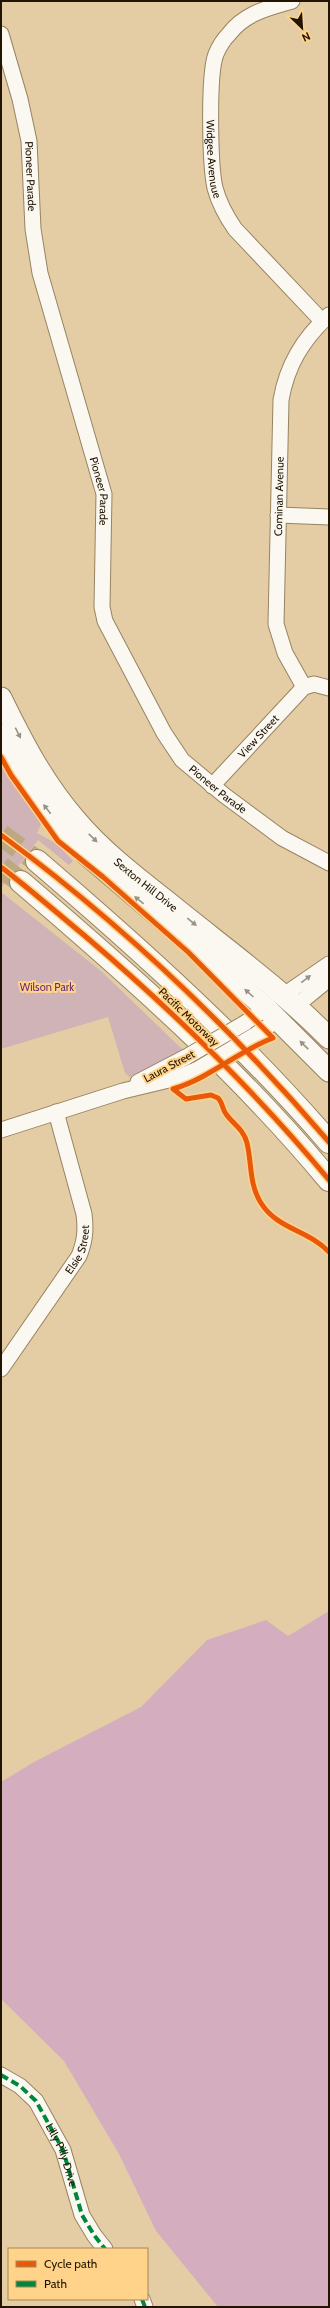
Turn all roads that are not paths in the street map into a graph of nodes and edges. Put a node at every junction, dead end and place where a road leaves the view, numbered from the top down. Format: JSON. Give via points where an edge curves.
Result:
{"nodes":[{"id":1,"x":292,"y":1,"type":"edge"},
{"id":2,"x":1,"y":34,"type":"edge"},
{"id":3,"x":326,"y":318,"type":"edge"},
{"id":4,"x":278,"y":515,"type":"junction"},
{"id":5,"x":329,"y":517,"type":"edge"},
{"id":6,"x":304,"y":687,"type":"junction"},
{"id":7,"x":329,"y":688,"type":"edge"},
{"id":8,"x":1,"y":698,"type":"edge"},
{"id":9,"x":1,"y":735,"type":"edge"},
{"id":10,"x":212,"y":786,"type":"junction"},
{"id":11,"x":37,"y":861,"type":"tunnel mouth"},
{"id":12,"x":329,"y":863,"type":"edge"},
{"id":13,"x":21,"y":882,"type":"tunnel mouth"},
{"id":14,"x":329,"y":964,"type":"edge"},
{"id":15,"x":329,"y":979,"type":"edge"},
{"id":16,"x":290,"y":1000,"type":"junction"},
{"id":17,"x":272,"y":1014,"type":"junction"},
{"id":18,"x":329,"y":1038,"type":"edge"},
{"id":19,"x":329,"y":1071,"type":"edge"},
{"id":20,"x":112,"y":1095,"type":"junction"},
{"id":21,"x":56,"y":1112,"type":"junction"},
{"id":22,"x":1,"y":1130,"type":"edge"},
{"id":23,"x":329,"y":1142,"type":"edge"},
{"id":24,"x":329,"y":1180,"type":"edge"},
{"id":25,"x":1,"y":1369,"type":"edge"},
{"id":26,"x":1,"y":2075,"type":"edge"},
{"id":27,"x":104,"y":2248,"type":"edge"}],
"edges":[{"from":1,"to":3,"type":"street","name":"Widgee Avenuue","via":[[240,21],[215,55],[211,162],[215,189],[235,229]]},
{"from":2,"to":10,"type":"street","name":"Pioneer Parade","via":[[29,141],[33,228],[40,273],[104,494],[102,607],[105,621],[174,750],[191,769]]},
{"from":3,"to":4,"type":"street","name":"Cominan Avenue","via":[[300,349],[285,378],[281,400]]},
{"from":4,"to":5,"type":"street"},
{"from":4,"to":6,"type":"street","name":"Cominan Avenue","via":[[276,624],[285,653]]},
{"from":6,"to":7,"type":"street","via":[[314,684]]},
{"from":6,"to":10,"type":"street","name":"View Street"},
{"from":8,"to":16,"type":"street","name":"Sexton Hill Drive","one_way":true,"via":[[34,764],[62,804],[89,834],[118,863]]},
{"from":17,"to":9,"type":"street","name":"Sexton Hill Drive","one_way":true,"via":[[86,854],[39,798]]},
{"from":10,"to":12,"type":"street","name":"Pioneer Parade","via":[[282,838]]},
{"from":11,"to":23,"type":"highway","name":"Pacific Motorway","via":[[147,956],[259,1065]]},
{"from":13,"to":24,"type":"highway","name":"Pacific Motorway","via":[[130,975],[199,1039],[248,1089]]},
{"from":16,"to":14,"type":"street","one_way":true},
{"from":15,"to":16,"type":"street"},
{"from":16,"to":17,"type":"street"},
{"from":16,"to":18,"type":"street","name":"Sexton Hill Drive"},
{"from":19,"to":17,"type":"street","name":"Sexton Hill Drive","one_way":true},
{"from":17,"to":20,"type":"street","name":"Laura Street","bridge":true,"via":[[245,1023]]},
{"from":17,"to":20,"type":"street","name":"Laura Street","bridge":true,"via":[[257,1034],[198,1069],[170,1080]]},
{"from":20,"to":21,"type":"street","name":"Laura Street"},
{"from":21,"to":22,"type":"street","name":"Laura Street"},
{"from":21,"to":25,"type":"street","name":"Elsie Street","via":[[84,1214],[84,1245]]},
{"from":26,"to":27,"type":"street","name":"Lilly Pilly Drive","via":[[20,2086],[36,2101],[63,2150],[82,2215]]}]}
